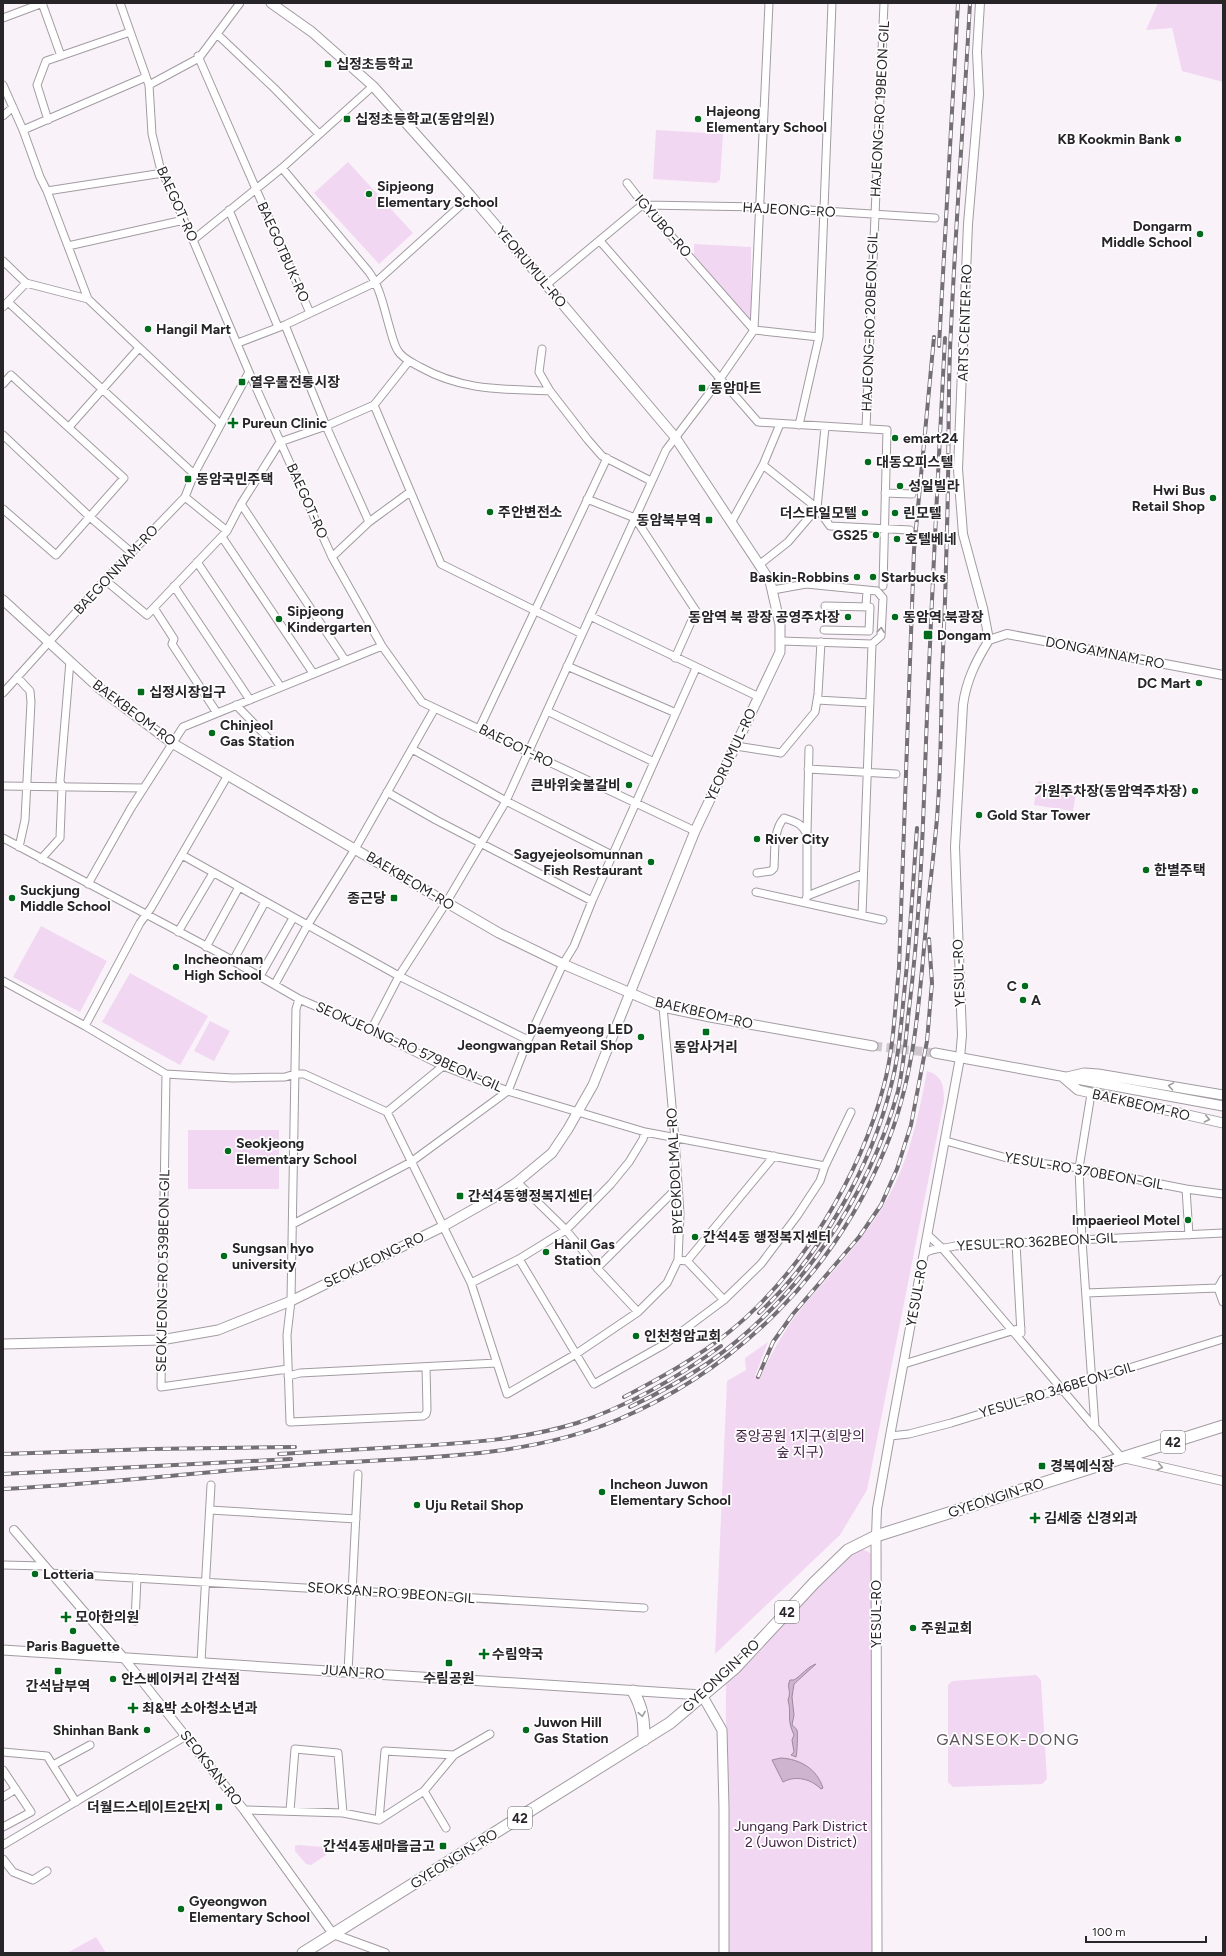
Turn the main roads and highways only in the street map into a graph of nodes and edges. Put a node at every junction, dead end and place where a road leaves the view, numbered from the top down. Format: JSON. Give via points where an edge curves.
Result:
{"nodes":[{"id":1,"x":271,"y":3,"type":"edge"},
{"id":2,"x":3,"y":600,"type":"edge"},
{"id":3,"x":629,"y":992,"type":"junction"},
{"id":4,"x":873,"y":1046,"type":"tunnel mouth"},
{"id":5,"x":935,"y":1053,"type":"tunnel mouth"},
{"id":6,"x":1064,"y":1078,"type":"junction"},
{"id":7,"x":1223,"y":1095,"type":"edge"},
{"id":8,"x":1223,"y":1106,"type":"edge"},
{"id":9,"x":1223,"y":1123,"type":"edge"},
{"id":10,"x":3,"y":1344,"type":"edge"},
{"id":11,"x":1223,"y":1426,"type":"edge"},
{"id":12,"x":876,"y":1536,"type":"junction"},
{"id":13,"x":3,"y":1650,"type":"edge"},
{"id":14,"x":633,"y":1691,"type":"junction"},
{"id":15,"x":702,"y":1696,"type":"junction"},
{"id":16,"x":644,"y":1740,"type":"junction"},
{"id":17,"x":303,"y":1953,"type":"edge"},
{"id":18,"x":724,"y":1953,"type":"edge"},
{"id":19,"x":877,"y":1953,"type":"edge"}],
"edges":[{"from":1,"to":3,"type":"main road","name":"YEORUMUL-RO","via":[[312,32],[373,86],[471,196],[675,437],[770,581],[779,615],[780,652],[695,831]]},
{"from":2,"to":3,"type":"main road","name":"BAEKBEOM-RO","via":[[99,688],[172,743],[499,933]]},
{"from":3,"to":4,"type":"main road","name":"BAEKBEOM-RO","via":[[663,1007]]},
{"from":3,"to":10,"type":"main road","name":"SEOKJEONG-RO","via":[[593,1085],[552,1153],[495,1197],[442,1227],[291,1301],[218,1330],[161,1340]]},
{"from":5,"to":6,"type":"main road","name":"BAEKBEOM-RO"},
{"from":7,"to":6,"type":"main road","name":"BAEKBEOM-RO","one_way":true,"via":[[1098,1074],[1084,1073]]},
{"from":6,"to":8,"type":"main road","name":"BAEKBEOM-RO"},
{"from":6,"to":9,"type":"main road","name":"BAEKBEOM-RO","one_way":true,"via":[[1078,1090],[1091,1094]]},
{"from":11,"to":12,"type":"main road","name":"GYEONGIN-RO","number":"42"},
{"from":12,"to":15,"type":"main road","name":"GYEONGIN-RO","number":"42","via":[[848,1550],[735,1668]]},
{"from":12,"to":19,"type":"main road","name":"YESUL-RO"},
{"from":13,"to":14,"type":"main road","name":"JUAN-RO"},
{"from":14,"to":15,"type":"main road","name":"JUAN-RO"},
{"from":14,"to":16,"type":"main road","one_way":true,"via":[[641,1706]]},
{"from":15,"to":16,"type":"main road","name":"GYEONGIN-RO","number":"42","via":[[670,1723]]},
{"from":15,"to":18,"type":"main road","via":[[722,1730]]},
{"from":16,"to":17,"type":"main road","name":"GYEONGIN-RO","number":"42"}]}
